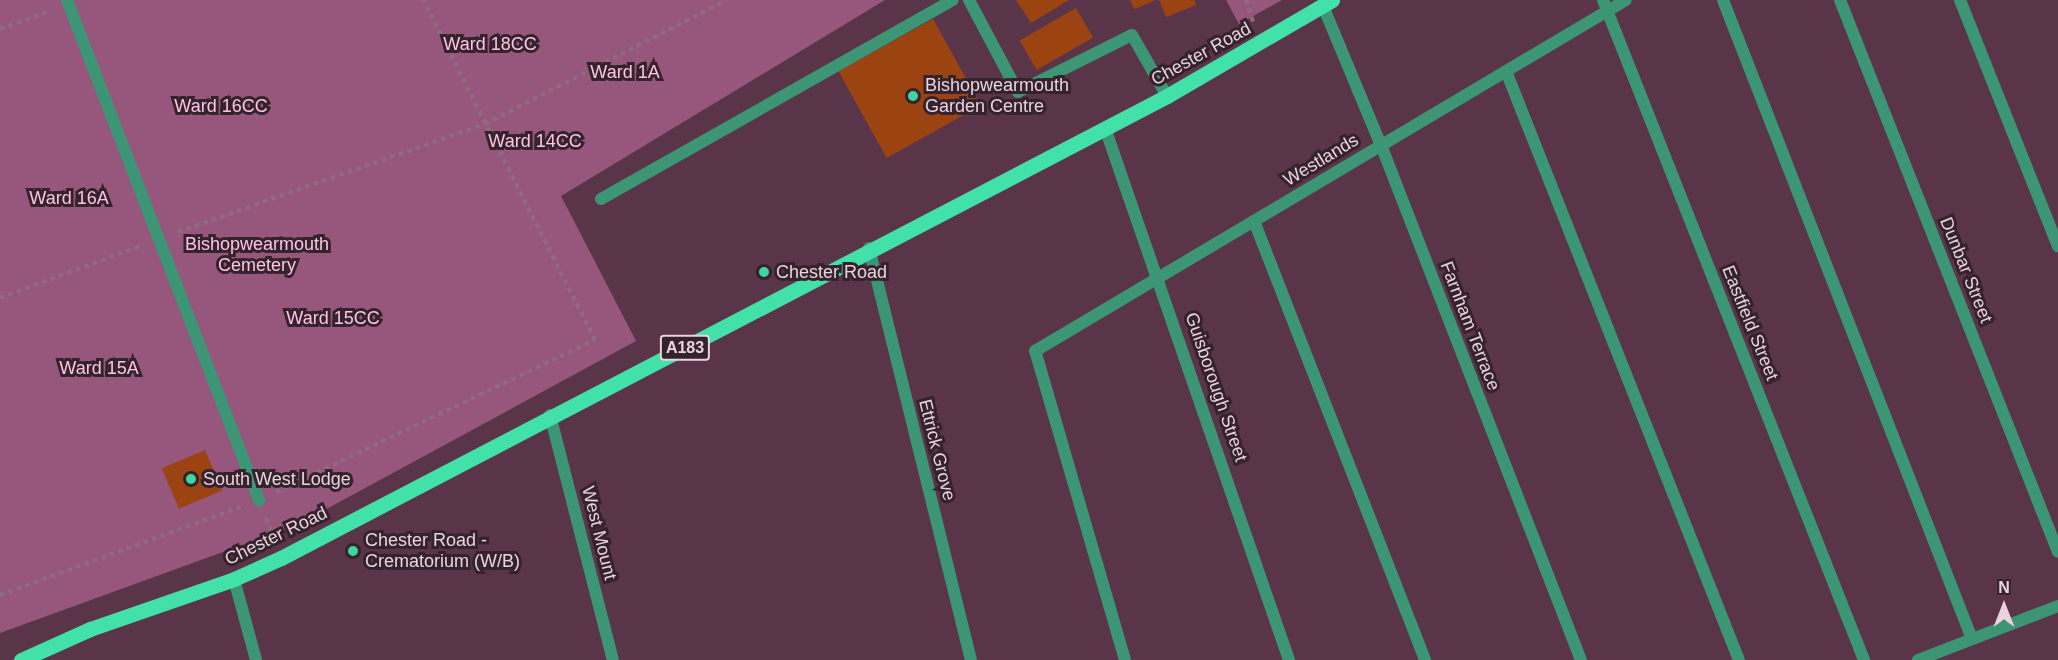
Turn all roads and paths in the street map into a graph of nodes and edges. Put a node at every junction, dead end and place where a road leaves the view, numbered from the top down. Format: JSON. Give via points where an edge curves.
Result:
{"nodes":[{"id":1,"x":423,"y":0,"type":"edge"},
{"id":2,"x":726,"y":0,"type":"edge"},
{"id":3,"x":953,"y":0,"type":"edge"},
{"id":4,"x":969,"y":0,"type":"edge"},
{"id":5,"x":1626,"y":0,"type":"edge"},
{"id":6,"x":1723,"y":0,"type":"edge"},
{"id":7,"x":1840,"y":0,"type":"edge"},
{"id":8,"x":1959,"y":0,"type":"edge"},
{"id":9,"x":68,"y":2,"type":"edge"},
{"id":10,"x":1327,"y":3,"type":"edge"},
{"id":11,"x":1605,"y":6,"type":"edge"},
{"id":12,"x":0,"y":29,"type":"edge"},
{"id":13,"x":1506,"y":71,"type":"junction"},
{"id":14,"x":1167,"y":96,"type":"junction"},
{"id":15,"x":485,"y":124,"type":"junction"},
{"id":16,"x":1105,"y":128,"type":"junction"},
{"id":17,"x":1381,"y":145,"type":"junction"},
{"id":18,"x":601,"y":199,"type":"dead end"},
{"id":19,"x":1254,"y":221,"type":"junction"},
{"id":20,"x":158,"y":239,"type":"junction"},
{"id":21,"x":2058,"y":246,"type":"edge"},
{"id":22,"x":869,"y":248,"type":"junction"},
{"id":23,"x":1159,"y":277,"type":"junction"},
{"id":24,"x":0,"y":298,"type":"edge"},
{"id":25,"x":550,"y":415,"type":"junction"},
{"id":26,"x":259,"y":500,"type":"junction"},
{"id":27,"x":2058,"y":552,"type":"edge"},
{"id":28,"x":281,"y":558,"type":"junction"},
{"id":29,"x":234,"y":579,"type":"junction"},
{"id":30,"x":0,"y":595,"type":"edge"},
{"id":31,"x":2058,"y":606,"type":"edge"},
{"id":32,"x":1972,"y":639,"type":"junction"},
{"id":33,"x":21,"y":660,"type":"edge"},
{"id":34,"x":256,"y":660,"type":"edge"},
{"id":35,"x":613,"y":660,"type":"edge"},
{"id":36,"x":970,"y":660,"type":"edge"},
{"id":37,"x":1125,"y":660,"type":"edge"},
{"id":38,"x":1289,"y":660,"type":"edge"},
{"id":39,"x":1425,"y":660,"type":"edge"},
{"id":40,"x":1581,"y":660,"type":"edge"},
{"id":41,"x":1739,"y":660,"type":"edge"},
{"id":42,"x":1864,"y":660,"type":"edge"},
{"id":43,"x":1918,"y":660,"type":"edge"}],
"edges":[{"from":1,"to":15,"type":"path"},
{"from":2,"to":15,"type":"path"},
{"from":3,"to":18,"type":"street"},
{"from":4,"to":14,"type":"street","via":[[1018,92],[1132,35]]},
{"from":5,"to":11,"type":"street","name":"Westlands"},
{"from":6,"to":32,"type":"street"},
{"from":7,"to":27,"type":"street","name":"Dunbar Street"},
{"from":8,"to":21,"type":"street"},
{"from":9,"to":12,"type":"path"},
{"from":9,"to":20,"type":"street"},
{"from":10,"to":14,"type":"main road","name":"Chester Road","number":"A183"},
{"from":10,"to":17,"type":"street","name":"Farnham Terrace"},
{"from":11,"to":13,"type":"street","name":"Westlands"},
{"from":11,"to":42,"type":"street","name":"Eastfield Street"},
{"from":13,"to":17,"type":"street","name":"Westlands"},
{"from":13,"to":41,"type":"street"},
{"from":14,"to":16,"type":"main road","name":"Chester Road","number":"A183"},
{"from":15,"to":20,"type":"path"},
{"from":15,"to":26,"type":"path","via":[[595,340]]},
{"from":16,"to":22,"type":"main road","name":"Chester Road","number":"A183"},
{"from":16,"to":23,"type":"street","name":"Guisborough Street"},
{"from":17,"to":19,"type":"street","name":"Westlands"},
{"from":17,"to":40,"type":"street","name":"Farnham Terrace"},
{"from":19,"to":23,"type":"street","name":"Westlands"},
{"from":19,"to":39,"type":"street"},
{"from":20,"to":24,"type":"path"},
{"from":20,"to":26,"type":"street"},
{"from":22,"to":25,"type":"main road","name":"Chester Road","number":"A183","via":[[654,364]]},
{"from":22,"to":36,"type":"street","name":"Ettrick Grove"},
{"from":23,"to":37,"type":"street","name":"Westlands","via":[[1035,351]]},
{"from":23,"to":38,"type":"street","name":"Guisborough Street"},
{"from":25,"to":28,"type":"main road","name":"Chester Road","number":"A183"},
{"from":25,"to":35,"type":"street","name":"West Mount"},
{"from":26,"to":28,"type":"path"},
{"from":26,"to":30,"type":"path"},
{"from":28,"to":29,"type":"main road","name":"Chester Road","number":"A183"},
{"from":29,"to":33,"type":"main road","name":"Chester Road","number":"A183","via":[[90,629]]},
{"from":29,"to":34,"type":"street"},
{"from":31,"to":32,"type":"street"},
{"from":32,"to":43,"type":"street"}]}
